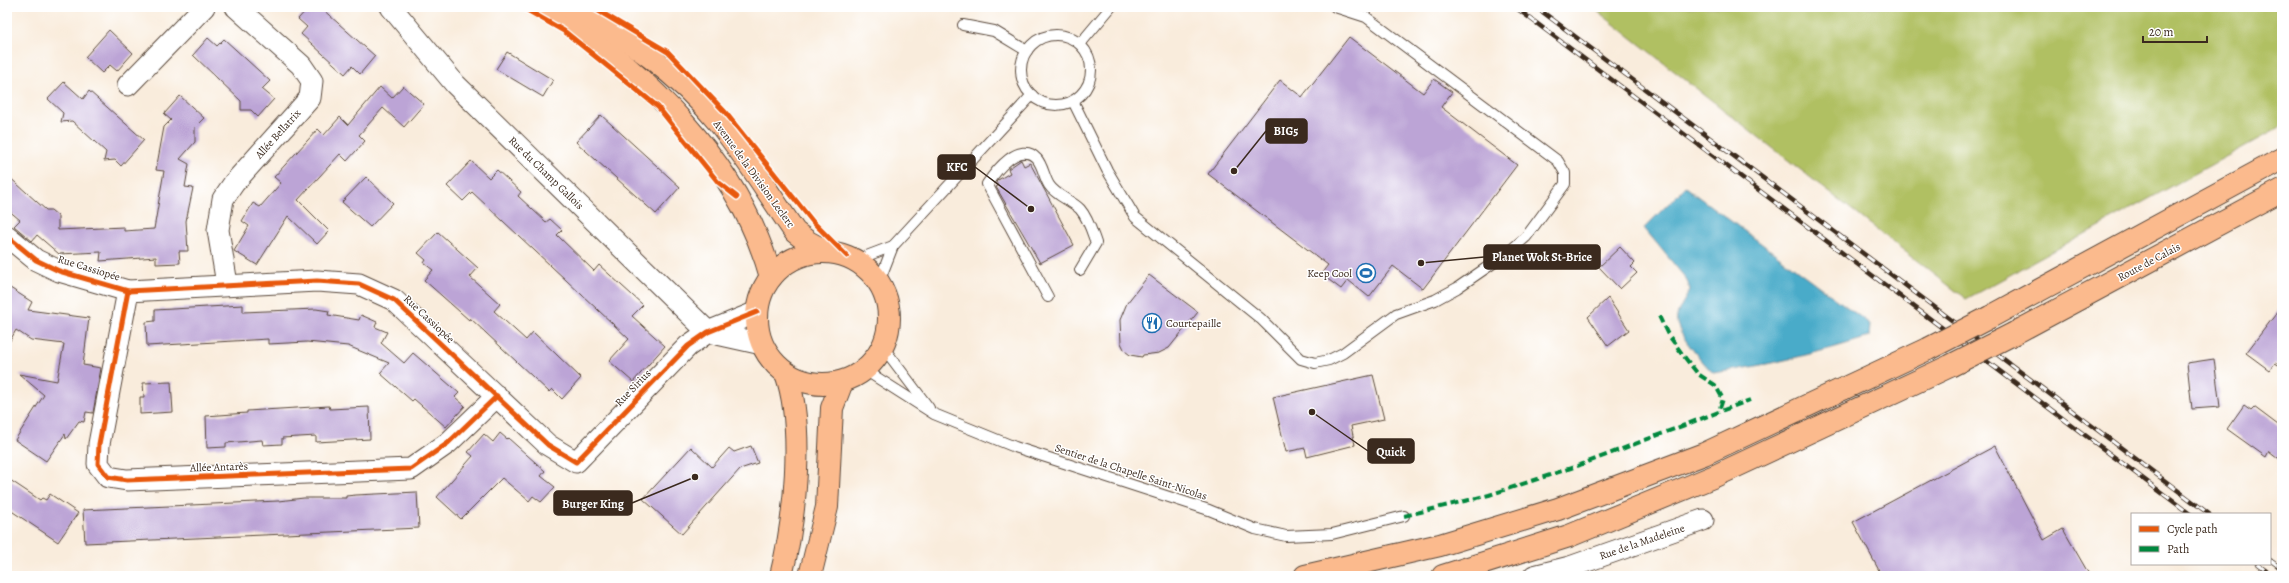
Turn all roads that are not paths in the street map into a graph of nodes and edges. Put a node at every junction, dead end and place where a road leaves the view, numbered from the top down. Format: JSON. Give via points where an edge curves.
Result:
{"nodes":[{"id":1,"x":204,"y":7,"type":"edge"},
{"id":2,"x":236,"y":7,"type":"edge"},
{"id":3,"x":391,"y":7,"type":"edge"},
{"id":4,"x":549,"y":7,"type":"edge"},
{"id":5,"x":569,"y":7,"type":"edge"},
{"id":6,"x":598,"y":7,"type":"edge"},
{"id":7,"x":1111,"y":7,"type":"edge"},
{"id":8,"x":1336,"y":7,"type":"edge"},
{"id":9,"x":963,"y":25,"type":"dead end"},
{"id":10,"x":616,"y":33,"type":"junction"},
{"id":11,"x":1080,"y":44,"type":"junction"},
{"id":12,"x":1027,"y":51,"type":"junction"},
{"id":13,"x":128,"y":85,"type":"dead end"},
{"id":14,"x":1032,"y":95,"type":"junction"},
{"id":15,"x":1073,"y":101,"type":"junction"},
{"id":16,"x":2282,"y":159,"type":"edge"},
{"id":17,"x":2282,"y":190,"type":"edge"},
{"id":18,"x":7,"y":236,"type":"edge"},
{"id":19,"x":894,"y":246,"type":"junction"},
{"id":20,"x":827,"y":252,"type":"junction"},
{"id":21,"x":856,"y":260,"type":"junction"},
{"id":22,"x":1080,"y":270,"type":"dead end"},
{"id":23,"x":771,"y":278,"type":"junction"},
{"id":24,"x":879,"y":282,"type":"junction"},
{"id":25,"x":228,"y":284,"type":"junction"},
{"id":26,"x":131,"y":290,"type":"junction"},
{"id":27,"x":1048,"y":297,"type":"dead end"},
{"id":28,"x":757,"y":312,"type":"junction"},
{"id":29,"x":708,"y":332,"type":"junction"},
{"id":30,"x":762,"y":344,"type":"junction"},
{"id":31,"x":883,"y":347,"type":"junction"},
{"id":32,"x":865,"y":370,"type":"junction"},
{"id":33,"x":786,"y":373,"type":"junction"},
{"id":34,"x":842,"y":382,"type":"junction"},
{"id":35,"x":497,"y":396,"type":"junction"},
{"id":36,"x":934,"y":414,"type":"junction"},
{"id":37,"x":576,"y":462,"type":"joint"},
{"id":38,"x":1404,"y":516,"type":"dead end"},
{"id":39,"x":825,"y":518,"type":"junction"},
{"id":40,"x":1703,"y":520,"type":"dead end"},
{"id":41,"x":781,"y":576,"type":"edge"},
{"id":42,"x":810,"y":576,"type":"edge"},
{"id":43,"x":827,"y":576,"type":"edge"},
{"id":44,"x":1305,"y":576,"type":"edge"},
{"id":45,"x":1443,"y":576,"type":"edge"},
{"id":46,"x":1534,"y":576,"type":"edge"}],
"edges":[{"from":1,"to":13,"type":"street"},
{"from":2,"to":25,"type":"street","name":"Allée Bellatrix","via":[[301,65],[312,81],[310,98],[234,183],[223,199],[218,230]]},
{"from":3,"to":29,"type":"street","name":"Rue du Champ Gallois","via":[[455,84]]},
{"from":4,"to":23,"type":"main road","via":[[607,50],[646,84],[696,136],[719,167],[754,227]]},
{"from":5,"to":10,"type":"main road","name":"Avenue de la Division Leclerc"},
{"from":6,"to":10,"type":"lane"},
{"from":7,"to":11,"type":"lane"},
{"from":8,"to":15,"type":"lane","via":[[1366,17],[1558,161],[1565,173],[1565,184],[1526,237],[1506,255],[1441,297],[1396,314],[1343,353],[1329,360],[1315,363],[1301,359],[1261,320],[1135,217]]},
{"from":9,"to":12,"type":"lane","via":[[994,31]]},
{"from":10,"to":20,"type":"main road","name":"Avenue de la Division Leclerc","via":[[683,86],[719,123],[795,232]]},
{"from":11,"to":12,"type":"lane","via":[[1058,35],[1046,36],[1035,42]]},
{"from":11,"to":15,"type":"lane","via":[[1087,53],[1091,74],[1082,94]]},
{"from":12,"to":14,"type":"lane","via":[[1022,62],[1022,74],[1025,85]]},
{"from":14,"to":15,"type":"lane","via":[[1051,104]]},
{"from":14,"to":19,"type":"lane"},
{"from":16,"to":44,"type":"main road","bridge":true,"via":[[1928,349],[1704,454],[1558,509],[1440,545]]},
{"from":17,"to":45,"type":"main road","name":"Route de Calais","bridge":true,"via":[[2016,333],[1715,476],[1568,536]]},
{"from":18,"to":26,"type":"street","name":"Rue Cassiopée","via":[[36,260],[59,271]]},
{"from":19,"to":21,"type":"lane"},
{"from":19,"to":24,"type":"lane"},
{"from":20,"to":21,"type":"main road"},
{"from":20,"to":23,"type":"main road","via":[[802,255],[785,264]]},
{"from":21,"to":24,"type":"main road"},
{"from":22,"to":27,"type":"lane","via":[[1096,243],[1089,225],[1080,209],[1049,185],[1037,160],[1030,155],[1016,155],[997,170],[987,184]]},
{"from":23,"to":28,"type":"main road","via":[[764,288]]},
{"from":24,"to":31,"type":"main road","via":[[890,314],[889,331]]},
{"from":25,"to":26,"type":"street","name":"Rue Cassiopée"},
{"from":25,"to":35,"type":"street","name":"Rue Cassiopée","via":[[317,281],[360,284],[394,300]]},
{"from":26,"to":35,"type":"street","name":"Allée Antarès","via":[[99,444],[98,464],[108,477],[127,480],[410,469],[448,443]]},
{"from":28,"to":29,"type":"street"},
{"from":28,"to":30,"type":"main road"},
{"from":29,"to":30,"type":"street"},
{"from":29,"to":37,"type":"street","name":"Rue Sirius","via":[[688,346]]},
{"from":30,"to":33,"type":"main road","via":[[768,355]]},
{"from":31,"to":32,"type":"main road"},
{"from":31,"to":36,"type":"lane"},
{"from":32,"to":34,"type":"main road"},
{"from":32,"to":36,"type":"lane","name":"Sentier de la Chapelle Saint-Nicolas"},
{"from":33,"to":34,"type":"main road","via":[[802,381],[819,384]]},
{"from":33,"to":41,"type":"main road","via":[[795,414],[796,450],[793,505]]},
{"from":34,"to":39,"type":"main road","via":[[832,408],[829,489]]},
{"from":35,"to":37,"type":"street","name":"Rue Cassiopée","via":[[548,445]]},
{"from":36,"to":38,"type":"lane","name":"Sentier de la Chapelle Saint-Nicolas","via":[[1015,447],[1209,510],[1255,529],[1286,536],[1332,534]]},
{"from":39,"to":42,"type":"main road"},
{"from":39,"to":43,"type":"main road","via":[[824,561]]},
{"from":40,"to":46,"type":"street","name":"Rue de la Madeleine","via":[[1570,567]]}]}
